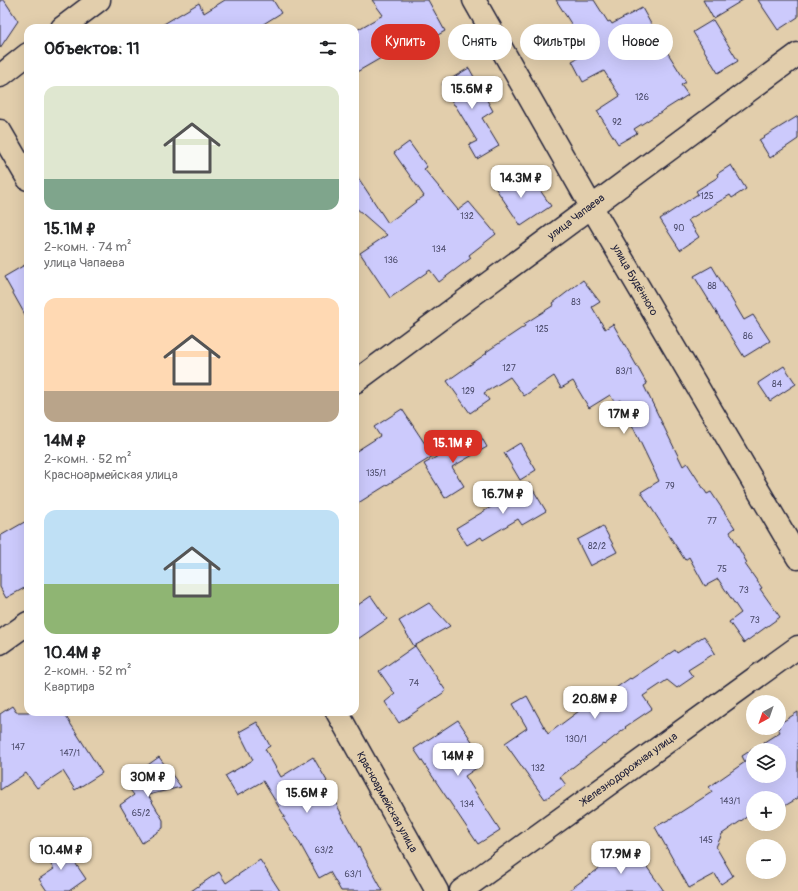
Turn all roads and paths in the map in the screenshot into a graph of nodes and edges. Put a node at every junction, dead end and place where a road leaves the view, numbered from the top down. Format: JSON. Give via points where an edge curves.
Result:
{"nodes":[{"id":1,"x":99,"y":0,"type":"edge"},
{"id":2,"x":474,"y":0,"type":"edge"},
{"id":3,"x":67,"y":24,"type":"edge"},
{"id":4,"x":798,"y":54,"type":"edge"},
{"id":5,"x":24,"y":57,"type":"edge"},
{"id":6,"x":0,"y":76,"type":"edge"},
{"id":7,"x":0,"y":131,"type":"edge"},
{"id":8,"x":24,"y":171,"type":"edge"},
{"id":9,"x":591,"y":206,"type":"junction"},
{"id":10,"x":359,"y":379,"type":"edge"},
{"id":11,"x":798,"y":558,"type":"edge"},
{"id":12,"x":24,"y":626,"type":"edge"},
{"id":13,"x":0,"y":643,"type":"edge"},
{"id":14,"x":798,"y":647,"type":"edge"},
{"id":15,"x":339,"y":716,"type":"edge"},
{"id":16,"x":437,"y":891,"type":"edge"},
{"id":17,"x":461,"y":891,"type":"edge"}],
"edges":[{"from":1,"to":3,"type":"street"},
{"from":2,"to":9,"type":"street","name":"улица Будённого"},
{"from":4,"to":9,"type":"street","name":"улица Чапаева"},
{"from":5,"to":6,"type":"street"},
{"from":7,"to":8,"type":"street"},
{"from":9,"to":10,"type":"street","name":"улица Чапаева"},
{"from":9,"to":11,"type":"street","name":"улица Будённого"},
{"from":12,"to":13,"type":"street"},
{"from":14,"to":17,"type":"street","name":"Железнодорожная улица"},
{"from":15,"to":16,"type":"street","name":"Красноармейская улица"}]}
